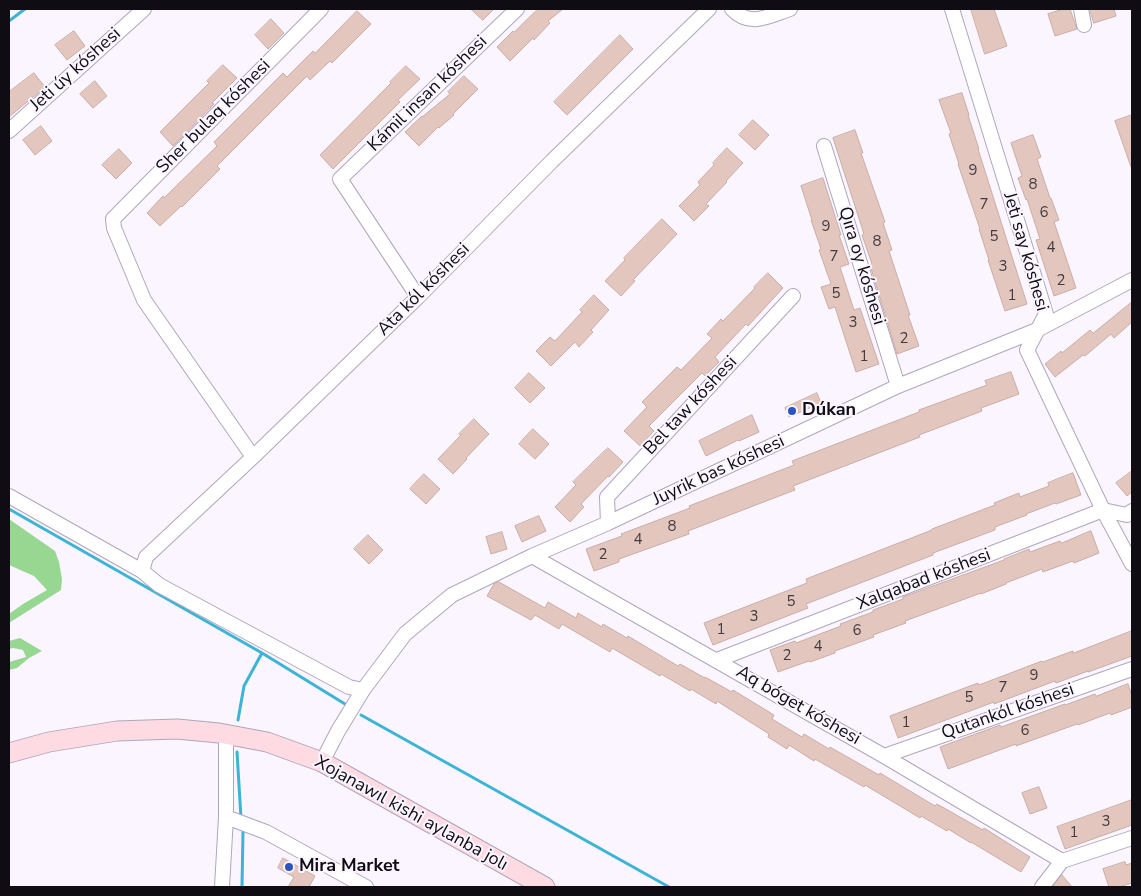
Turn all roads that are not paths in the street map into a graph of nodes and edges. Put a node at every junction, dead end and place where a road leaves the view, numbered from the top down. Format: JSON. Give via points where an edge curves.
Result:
{"nodes":[{"id":1,"x":144,"y":9,"type":"edge"},
{"id":2,"x":321,"y":9,"type":"edge"},
{"id":3,"x":517,"y":9,"type":"edge"},
{"id":4,"x":709,"y":9,"type":"edge"},
{"id":5,"x":732,"y":9,"type":"edge"},
{"id":6,"x":790,"y":9,"type":"edge"},
{"id":7,"x":952,"y":9,"type":"edge"},
{"id":8,"x":1081,"y":9,"type":"edge"},
{"id":9,"x":1084,"y":25,"type":"dead end"},
{"id":10,"x":9,"y":131,"type":"edge"},
{"id":11,"x":824,"y":146,"type":"dead end"},
{"id":12,"x":1132,"y":280,"type":"edge"},
{"id":13,"x":793,"y":296,"type":"dead end"},
{"id":14,"x":418,"y":297,"type":"junction"},
{"id":15,"x":1037,"y":330,"type":"junction"},
{"id":16,"x":898,"y":386,"type":"junction"},
{"id":17,"x":253,"y":456,"type":"junction"},
{"id":18,"x":9,"y":496,"type":"edge"},
{"id":19,"x":1103,"y":510,"type":"junction"},
{"id":20,"x":1132,"y":511,"type":"edge"},
{"id":21,"x":608,"y":523,"type":"junction"},
{"id":22,"x":532,"y":556,"type":"junction"},
{"id":23,"x":1132,"y":564,"type":"edge"},
{"id":24,"x":142,"y":571,"type":"junction"},
{"id":25,"x":717,"y":660,"type":"junction"},
{"id":26,"x":1132,"y":668,"type":"edge"},
{"id":27,"x":363,"y":690,"type":"junction"},
{"id":28,"x":226,"y":735,"type":"junction"},
{"id":29,"x":9,"y":753,"type":"edge"},
{"id":30,"x":884,"y":756,"type":"junction"},
{"id":31,"x":322,"y":762,"type":"junction"},
{"id":32,"x":226,"y":817,"type":"junction"},
{"id":33,"x":1132,"y":838,"type":"edge"},
{"id":34,"x":1062,"y":860,"type":"junction"},
{"id":35,"x":222,"y":887,"type":"edge"},
{"id":36,"x":366,"y":887,"type":"edge"},
{"id":37,"x":545,"y":887,"type":"edge"},
{"id":38,"x":1042,"y":887,"type":"edge"}],
"edges":[{"from":1,"to":10,"type":"street","name":"Jeti úy kóshesi"},
{"from":2,"to":17,"type":"street","name":"Sher bulaq kóshesi","via":[[113,219],[144,300]]},
{"from":3,"to":14,"type":"street","name":"Kámil insan kóshesi","via":[[340,180]]},
{"from":4,"to":14,"type":"street","name":"Ata kól kóshesi"},
{"from":5,"to":6,"type":"street","via":[[739,16],[759,20]]},
{"from":7,"to":15,"type":"street","name":"Jeti say kóshesi","via":[[1046,314]]},
{"from":8,"to":9,"type":"street"},
{"from":11,"to":16,"type":"street","name":"Qıra oy kóshesi"},
{"from":12,"to":15,"type":"street","name":"Juyrik bas kóshesi"},
{"from":13,"to":21,"type":"street","name":"Bel taw kóshesi","via":[[607,496]]},
{"from":14,"to":17,"type":"street","name":"Ata kól kóshesi"},
{"from":15,"to":16,"type":"street","name":"Juyrik bas kóshesi"},
{"from":15,"to":19,"type":"street","name":"Jeti say kóshesi","via":[[1027,350]]},
{"from":16,"to":21,"type":"street","name":"Juyrik bas kóshesi"},
{"from":17,"to":24,"type":"street","name":"Ata kól kóshesi","via":[[146,557]]},
{"from":18,"to":24,"type":"street"},
{"from":19,"to":20,"type":"street","via":[[1127,515]]},
{"from":19,"to":23,"type":"street","name":"Jeti say kóshesi"},
{"from":19,"to":25,"type":"street","name":"Xalqabad kóshesi"},
{"from":21,"to":22,"type":"street","name":"Juyrik bas kóshesi"},
{"from":22,"to":25,"type":"street","name":"Aq bóget kóshesi"},
{"from":22,"to":27,"type":"street","name":"Juyrik bas kóshesi","via":[[452,595],[405,634]]},
{"from":24,"to":27,"type":"street","via":[[159,585],[349,687]]},
{"from":25,"to":30,"type":"street","name":"Aq bóget kóshesi"},
{"from":26,"to":30,"type":"street","name":"Qutankól kóshesi"},
{"from":27,"to":31,"type":"street","name":"Juyrik bas kóshesi"},
{"from":28,"to":29,"type":"main road","name":"Xojanawıl kishi aylanba jolı","via":[[177,729],[117,731],[49,742]]},
{"from":28,"to":31,"type":"main road","name":"Xojanawıl kishi aylanba jolı","via":[[267,742]]},
{"from":28,"to":32,"type":"street"},
{"from":30,"to":34,"type":"street","name":"Aq bóget kóshesi"},
{"from":31,"to":37,"type":"main road","name":"Xojanawıl kishi aylanba jolı"},
{"from":32,"to":35,"type":"street"},
{"from":32,"to":36,"type":"street","via":[[266,832]]},
{"from":33,"to":34,"type":"street"},
{"from":34,"to":38,"type":"street"}]}
